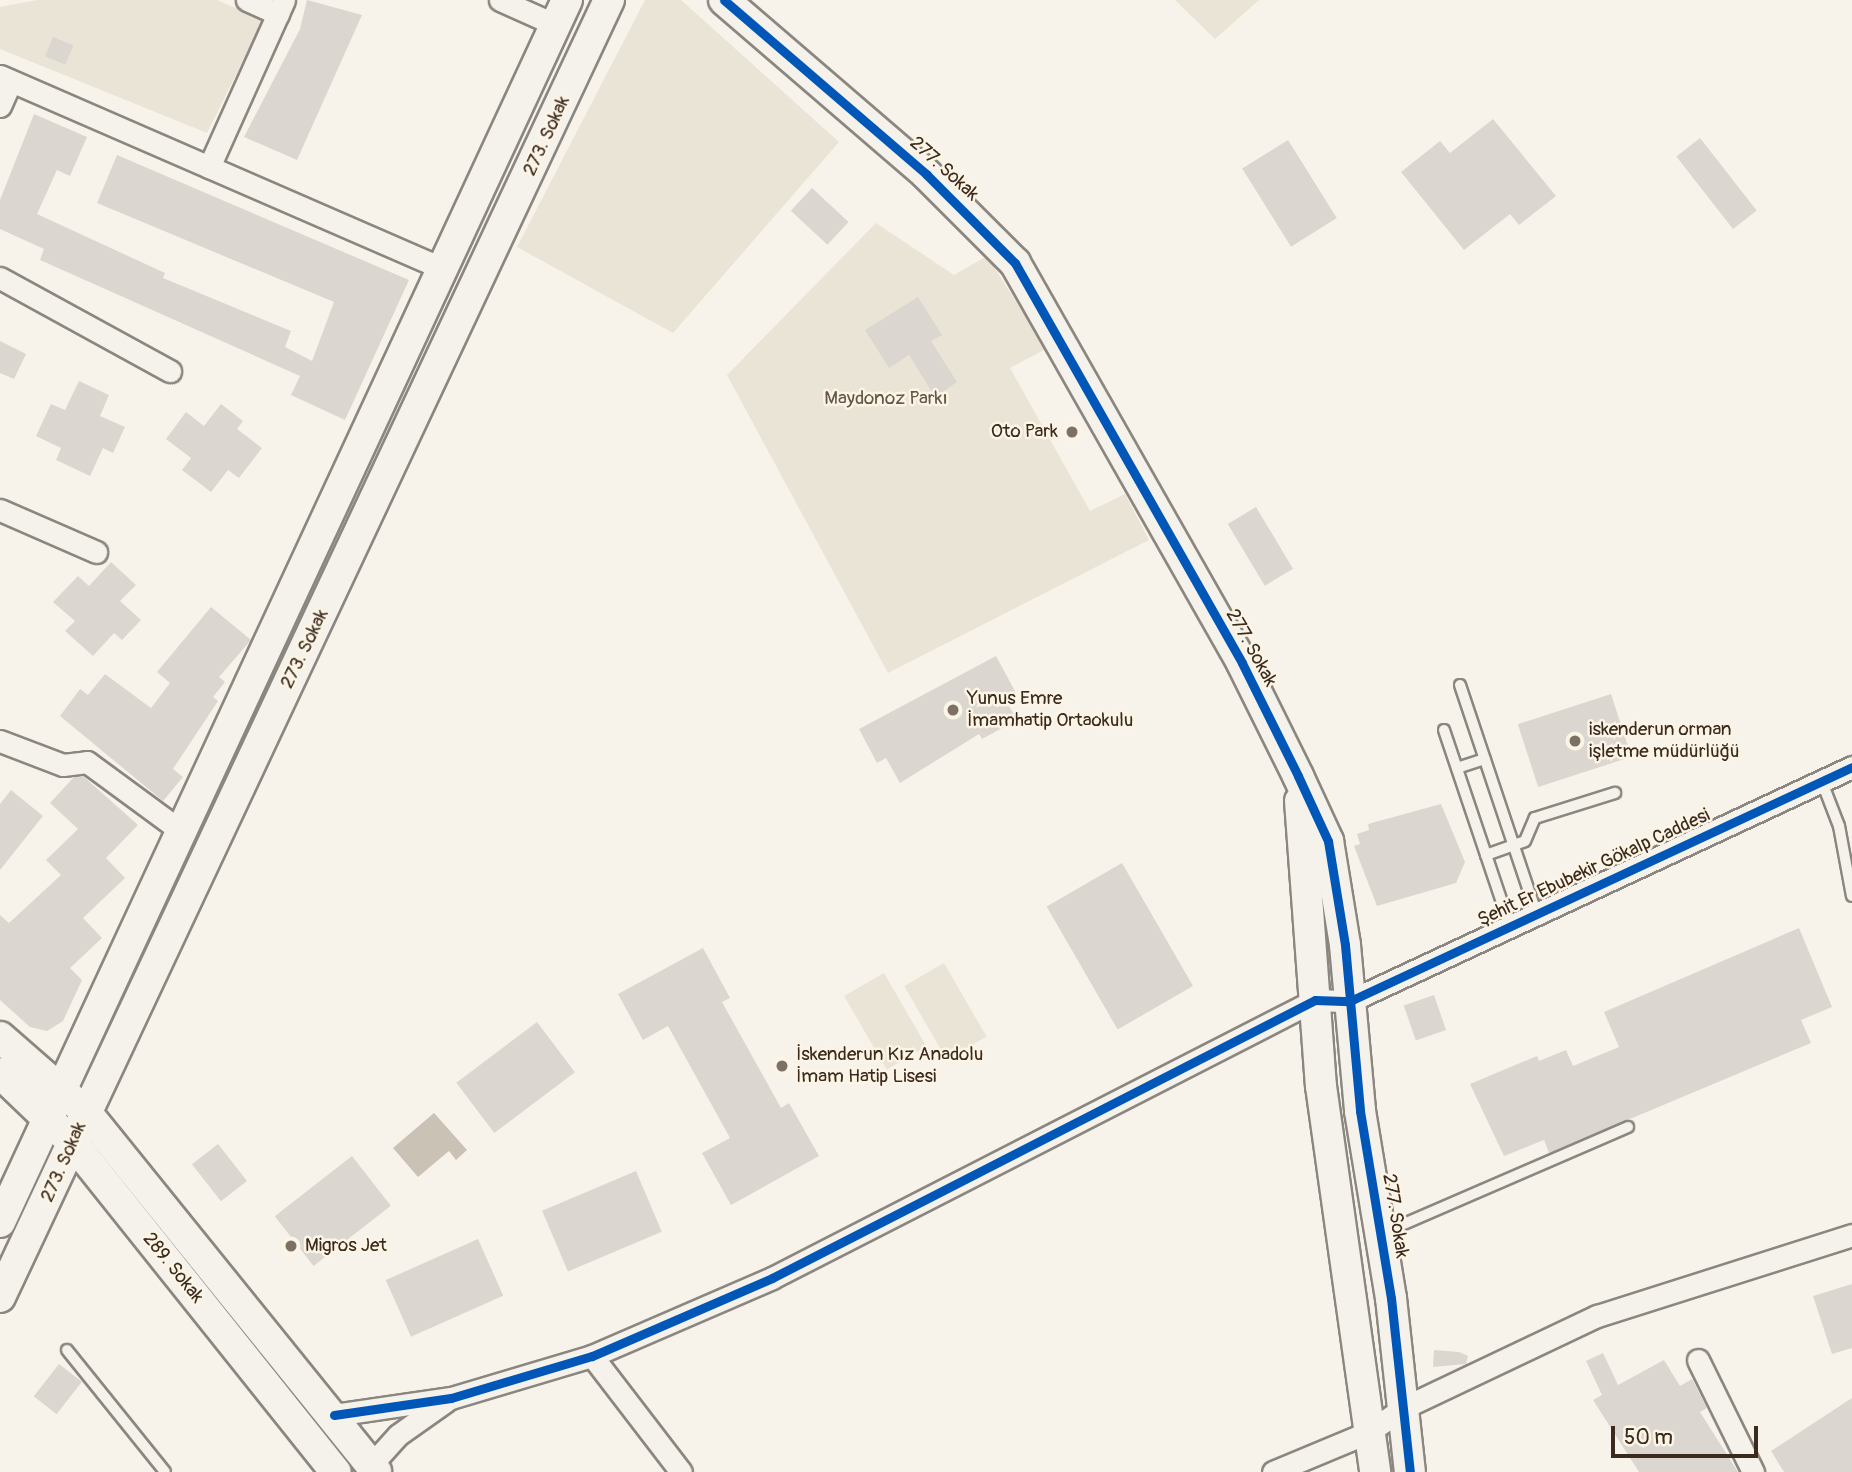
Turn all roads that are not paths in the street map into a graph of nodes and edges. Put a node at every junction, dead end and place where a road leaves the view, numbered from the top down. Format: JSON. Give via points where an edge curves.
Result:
{"nodes":[{"id":1,"x":247,"y":0,"type":"edge"},
{"id":2,"x":500,"y":0,"type":"edge"},
{"id":3,"x":609,"y":0,"type":"edge"},
{"id":4,"x":724,"y":0,"type":"edge"},
{"id":5,"x":281,"y":7,"type":"edge"},
{"id":6,"x":562,"y":12,"type":"edge"},
{"id":7,"x":6,"y":79,"type":"edge"},
{"id":8,"x":0,"y":106,"type":"edge"},
{"id":9,"x":209,"y":167,"type":"junction"},
{"id":10,"x":446,"y":270,"type":"junction"},
{"id":11,"x":0,"y":278,"type":"edge"},
{"id":12,"x":170,"y":371,"type":"dead end"},
{"id":13,"x":0,"y":510,"type":"edge"},
{"id":14,"x":96,"y":552,"type":"dead end"},
{"id":15,"x":1460,"y":685,"type":"dead end"},
{"id":16,"x":1444,"y":730,"type":"dead end"},
{"id":17,"x":0,"y":741,"type":"edge"},
{"id":18,"x":1485,"y":759,"type":"junction"},
{"id":19,"x":1852,"y":767,"type":"edge"},
{"id":20,"x":1457,"y":768,"type":"junction"},
{"id":21,"x":1298,"y":776,"type":"junction"},
{"id":22,"x":1822,"y":782,"type":"junction"},
{"id":23,"x":1615,"y":793,"type":"dead end"},
{"id":24,"x":181,"y":831,"type":"junction"},
{"id":25,"x":1514,"y":845,"type":"junction"},
{"id":26,"x":1486,"y":855,"type":"junction"},
{"id":27,"x":1852,"y":896,"type":"edge"},
{"id":28,"x":1538,"y":915,"type":"junction"},
{"id":29,"x":1510,"y":926,"type":"junction"},
{"id":30,"x":1315,"y":1000,"type":"junction"},
{"id":31,"x":1350,"y":1001,"type":"junction"},
{"id":32,"x":0,"y":1037,"type":"edge"},
{"id":33,"x":0,"y":1073,"type":"edge"},
{"id":34,"x":59,"y":1088,"type":"junction"},
{"id":35,"x":86,"y":1112,"type":"junction"},
{"id":36,"x":48,"y":1119,"type":"junction"},
{"id":37,"x":1628,"y":1128,"type":"dead end"},
{"id":38,"x":74,"y":1143,"type":"junction"},
{"id":39,"x":0,"y":1222,"type":"edge"},
{"id":40,"x":1380,"y":1234,"type":"junction"},
{"id":41,"x":1852,"y":1235,"type":"edge"},
{"id":42,"x":0,"y":1297,"type":"edge"},
{"id":43,"x":67,"y":1350,"type":"dead end"},
{"id":44,"x":592,"y":1356,"type":"junction"},
{"id":45,"x":1698,"y":1360,"type":"dead end"},
{"id":46,"x":451,"y":1398,"type":"junction"},
{"id":47,"x":1403,"y":1408,"type":"junction"},
{"id":48,"x":334,"y":1415,"type":"junction"},
{"id":49,"x":1369,"y":1432,"type":"junction"},
{"id":50,"x":374,"y":1469,"type":"edge"},
{"id":51,"x":165,"y":1472,"type":"edge"},
{"id":52,"x":336,"y":1472,"type":"edge"},
{"id":53,"x":681,"y":1472,"type":"edge"},
{"id":54,"x":1273,"y":1472,"type":"edge"},
{"id":55,"x":1375,"y":1472,"type":"edge"},
{"id":56,"x":1410,"y":1472,"type":"edge"},
{"id":57,"x":1753,"y":1472,"type":"edge"}],
"edges":[{"from":1,"to":5,"type":"street"},
{"from":2,"to":6,"type":"street"},
{"from":3,"to":35,"type":"street","name":"273. Sokak"},
{"from":4,"to":21,"type":"street","name":"277. Sokak","via":[[926,174],[1015,263]]},
{"from":5,"to":9,"type":"street"},
{"from":6,"to":10,"type":"street","name":"273. Sokak"},
{"from":7,"to":8,"type":"street"},
{"from":7,"to":9,"type":"street"},
{"from":9,"to":10,"type":"street"},
{"from":10,"to":24,"type":"street","name":"273. Sokak"},
{"from":11,"to":12,"type":"street"},
{"from":13,"to":14,"type":"street"},
{"from":15,"to":18,"type":"lane"},
{"from":16,"to":20,"type":"lane"},
{"from":17,"to":24,"type":"street","via":[[63,765],[87,762]]},
{"from":18,"to":20,"type":"lane"},
{"from":18,"to":25,"type":"lane"},
{"from":19,"to":22,"type":"street","name":"Şehit Er Ebubekir Gökalp Caddesi"},
{"from":20,"to":26,"type":"lane"},
{"from":21,"to":30,"type":"street","name":"277. Sokak"},
{"from":21,"to":31,"type":"street","name":"277. Sokak","via":[[1328,841]]},
{"from":22,"to":27,"type":"lane","via":[[1839,826]]},
{"from":22,"to":28,"type":"street","name":"Şehit Er Ebubekir Gökalp Caddesi"},
{"from":23,"to":25,"type":"lane","via":[[1535,818],[1525,841]]},
{"from":24,"to":34,"type":"street","name":"273. Sokak"},
{"from":25,"to":26,"type":"lane"},
{"from":25,"to":28,"type":"lane"},
{"from":26,"to":29,"type":"lane"},
{"from":28,"to":29,"type":"street","name":"Şehit Er Ebubekir Gökalp Caddesi"},
{"from":29,"to":31,"type":"street","name":"Şehit Er Ebubekir Gökalp Caddesi"},
{"from":30,"to":31,"type":"street"},
{"from":30,"to":44,"type":"street","via":[[772,1278]]},
{"from":30,"to":49,"type":"street","name":"277. Sokak"},
{"from":31,"to":40,"type":"street","name":"277. Sokak"},
{"from":32,"to":34,"type":"street"},
{"from":33,"to":36,"type":"street","name":"289. Sokak"},
{"from":34,"to":35,"type":"street"},
{"from":34,"to":36,"type":"street","name":"273. Sokak"},
{"from":35,"to":38,"type":"street","name":"273. Sokak"},
{"from":35,"to":48,"type":"street"},
{"from":36,"to":38,"type":"street","name":"289. Sokak"},
{"from":36,"to":39,"type":"street","name":"273. Sokak"},
{"from":37,"to":40,"type":"lane"},
{"from":38,"to":42,"type":"street","name":"273. Sokak"},
{"from":38,"to":52,"type":"street","name":"289. Sokak"},
{"from":40,"to":47,"type":"street","name":"277. Sokak"},
{"from":41,"to":47,"type":"street","via":[[1597,1316]]},
{"from":43,"to":51,"type":"lane"},
{"from":44,"to":46,"type":"street"},
{"from":44,"to":53,"type":"street"},
{"from":45,"to":57,"type":"street"},
{"from":46,"to":48,"type":"street"},
{"from":46,"to":50,"type":"street","via":[[398,1435]]},
{"from":47,"to":49,"type":"street"},
{"from":47,"to":56,"type":"street","name":"277. Sokak"},
{"from":48,"to":50,"type":"street"},
{"from":49,"to":54,"type":"street"},
{"from":49,"to":55,"type":"street","name":"277. Sokak"}]}
